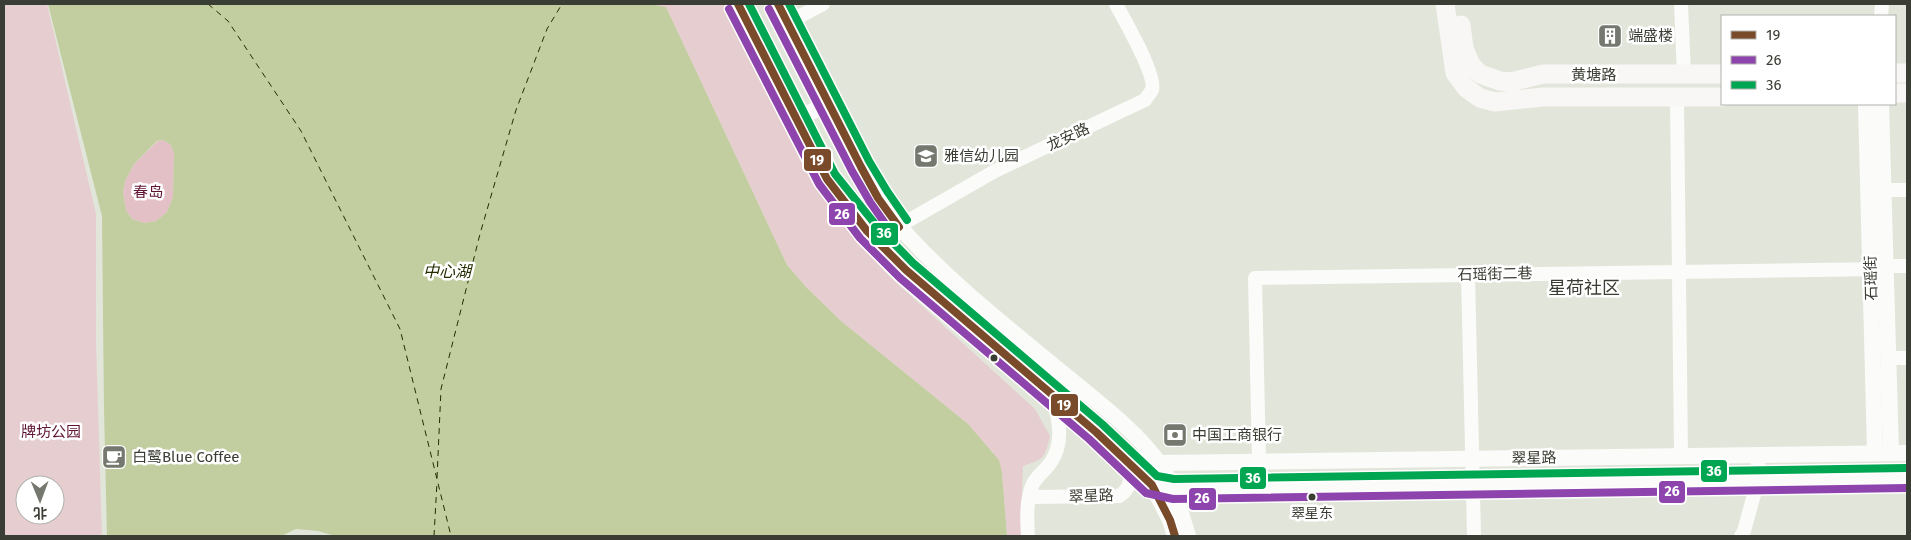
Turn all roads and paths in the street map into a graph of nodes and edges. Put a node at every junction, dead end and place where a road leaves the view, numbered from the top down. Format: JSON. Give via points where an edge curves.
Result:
{"nodes":[{"id":1,"x":738,"y":4,"type":"edge"},
{"id":2,"x":778,"y":4,"type":"edge"},
{"id":3,"x":823,"y":4,"type":"edge"},
{"id":4,"x":1116,"y":4,"type":"edge"},
{"id":5,"x":1445,"y":4,"type":"edge"},
{"id":6,"x":1458,"y":4,"type":"edge"},
{"id":7,"x":1682,"y":4,"type":"edge"},
{"id":8,"x":788,"y":23,"type":"junction"},
{"id":9,"x":1721,"y":74,"type":"edge"},
{"id":10,"x":1684,"y":75,"type":"junction"},
{"id":11,"x":1721,"y":97,"type":"edge"},
{"id":12,"x":1677,"y":98,"type":"junction"},
{"id":13,"x":829,"y":103,"type":"junction"},
{"id":14,"x":1866,"y":105,"type":"edge"},
{"id":15,"x":1881,"y":105,"type":"edge"},
{"id":16,"x":797,"y":119,"type":"junction"},
{"id":17,"x":1883,"y":190,"type":"junction"},
{"id":18,"x":1907,"y":190,"type":"edge"},
{"id":19,"x":899,"y":226,"type":"junction"},
{"id":20,"x":1907,"y":266,"type":"edge"},
{"id":21,"x":1878,"y":270,"type":"junction"},
{"id":22,"x":1680,"y":272,"type":"junction"},
{"id":23,"x":1468,"y":274,"type":"junction"},
{"id":24,"x":1888,"y":358,"type":"junction"},
{"id":25,"x":1907,"y":358,"type":"edge"},
{"id":26,"x":1053,"y":395,"type":"junction"},
{"id":27,"x":1111,"y":413,"type":"junction"},
{"id":28,"x":1096,"y":432,"type":"junction"},
{"id":29,"x":1891,"y":453,"type":"edge"},
{"id":30,"x":1758,"y":455,"type":"junction"},
{"id":31,"x":1681,"y":456,"type":"junction"},
{"id":32,"x":1472,"y":459,"type":"junction"},
{"id":33,"x":1260,"y":462,"type":"junction"},
{"id":34,"x":1160,"y":463,"type":"junction"},
{"id":35,"x":1198,"y":463,"type":"junction"},
{"id":36,"x":1133,"y":468,"type":"junction"},
{"id":37,"x":1907,"y":478,"type":"edge"},
{"id":38,"x":1758,"y":480,"type":"junction"},
{"id":39,"x":1473,"y":484,"type":"junction"},
{"id":40,"x":1152,"y":485,"type":"junction"},
{"id":41,"x":1200,"y":488,"type":"junction"},
{"id":42,"x":1174,"y":489,"type":"junction"},
{"id":43,"x":1029,"y":497,"type":"junction"},
{"id":44,"x":1028,"y":536,"type":"edge"},
{"id":45,"x":1175,"y":536,"type":"edge"},
{"id":46,"x":1188,"y":536,"type":"edge"},
{"id":47,"x":1474,"y":536,"type":"edge"},
{"id":48,"x":1741,"y":536,"type":"edge"}],
"edges":[{"from":1,"to":16,"type":"street"},
{"from":2,"to":8,"type":"street"},
{"from":3,"to":8,"type":"street"},
{"from":4,"to":19,"type":"street","name":"龙安路","via":[[1152,80],[1152,90],[1145,100],[995,172]]},
{"from":5,"to":12,"type":"main road","name":"黄塘路","via":[[1455,73],[1466,88],[1480,98],[1495,102],[1543,97]]},
{"from":6,"to":10,"type":"main road","name":"黄塘路","via":[[1464,48],[1471,65],[1480,74],[1500,81],[1511,82],[1543,74]]},
{"from":7,"to":10,"type":"street"},
{"from":8,"to":13,"type":"street"},
{"from":9,"to":10,"type":"main road","name":"黄塘路"},
{"from":11,"to":12,"type":"main road","name":"黄塘路"},
{"from":12,"to":22,"type":"street"},
{"from":13,"to":16,"type":"street"},
{"from":13,"to":19,"type":"street","via":[[856,159]]},
{"from":14,"to":21,"type":"street","name":"石瑶街"},
{"from":15,"to":17,"type":"street","name":"石瑶街"},
{"from":16,"to":26,"type":"street","via":[[827,179],[867,231],[906,270]]},
{"from":17,"to":18,"type":"street"},
{"from":17,"to":21,"type":"street","name":"石瑶街"},
{"from":19,"to":27,"type":"street","via":[[932,261]]},
{"from":20,"to":21,"type":"street","name":"石瑶街二巷"},
{"from":21,"to":22,"type":"street","name":"石瑶街二巷"},
{"from":21,"to":24,"type":"street","name":"石瑶街"},
{"from":21,"to":29,"type":"street","name":"石瑶街"},
{"from":22,"to":23,"type":"street","name":"石瑶街二巷"},
{"from":22,"to":31,"type":"street"},
{"from":23,"to":32,"type":"street"},
{"from":23,"to":33,"type":"street","name":"石瑶街二巷","via":[[1255,278]]},
{"from":24,"to":25,"type":"street"},
{"from":24,"to":29,"type":"street","name":"石瑶街"},
{"from":26,"to":28,"type":"street"},
{"from":26,"to":43,"type":"street","via":[[1060,429],[1057,450],[1051,463],[1032,485]]},
{"from":27,"to":28,"type":"street"},
{"from":27,"to":34,"type":"street"},
{"from":28,"to":36,"type":"street"},
{"from":29,"to":30,"type":"street","name":"翠星路"},
{"from":30,"to":31,"type":"street","name":"翠星路"},
{"from":30,"to":38,"type":"street"},
{"from":31,"to":32,"type":"street","name":"翠星路"},
{"from":32,"to":33,"type":"street","name":"翠星路"},
{"from":32,"to":39,"type":"street"},
{"from":33,"to":35,"type":"street","name":"翠星路"},
{"from":34,"to":35,"type":"street","name":"翠星路"},
{"from":34,"to":42,"type":"street"},
{"from":35,"to":41,"type":"street"},
{"from":36,"to":40,"type":"street"},
{"from":36,"to":43,"type":"street","name":"翠星路","via":[[1128,488],[1119,496]]},
{"from":37,"to":38,"type":"street","name":"翠星路"},
{"from":38,"to":39,"type":"street","name":"翠星路"},
{"from":38,"to":48,"type":"street"},
{"from":39,"to":41,"type":"street","name":"翠星路"},
{"from":39,"to":47,"type":"street"},
{"from":40,"to":42,"type":"street","name":"翠星路"},
{"from":40,"to":45,"type":"street"},
{"from":41,"to":42,"type":"street","name":"翠星路"},
{"from":42,"to":46,"type":"street"},
{"from":43,"to":44,"type":"street"}]}
